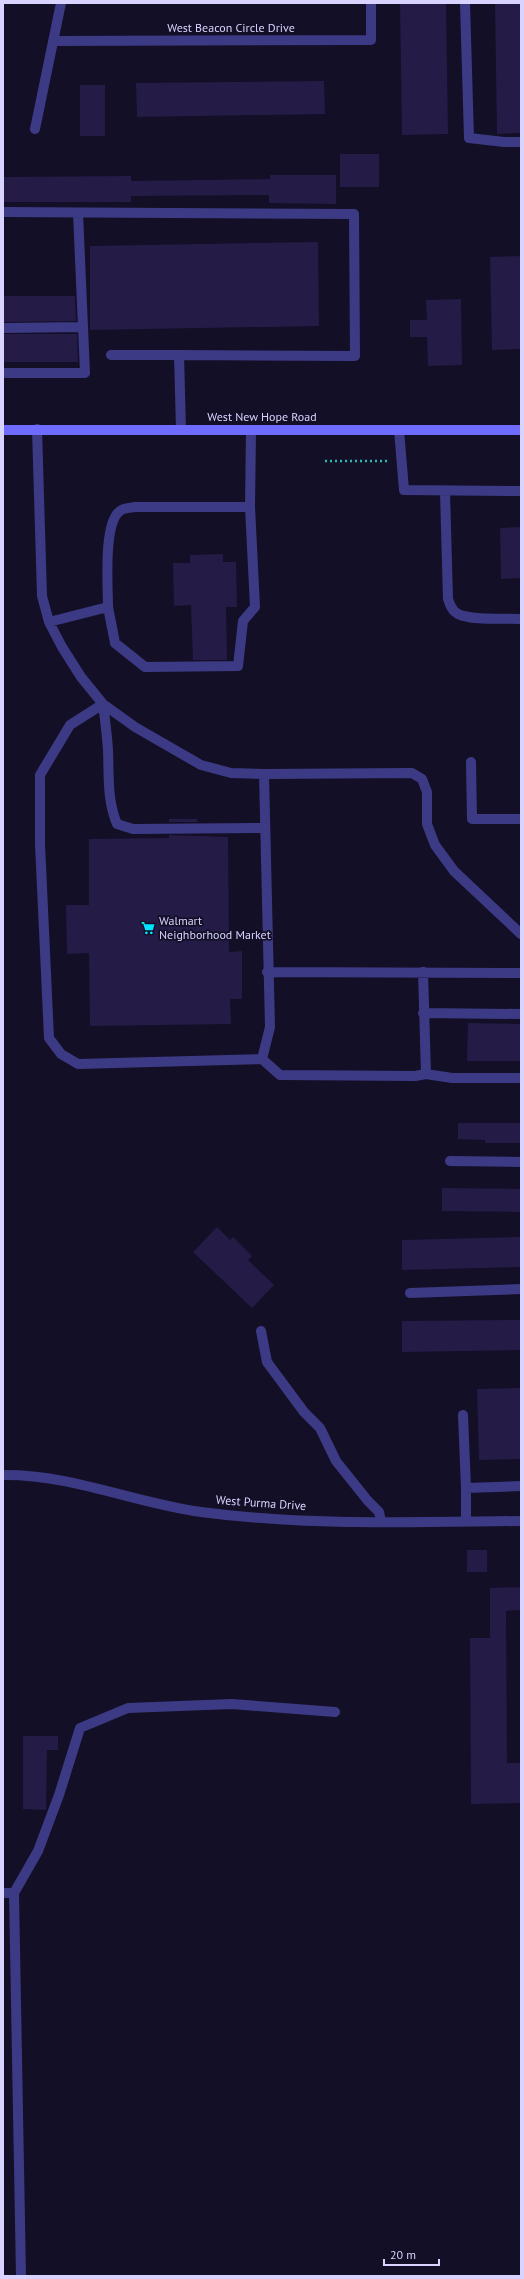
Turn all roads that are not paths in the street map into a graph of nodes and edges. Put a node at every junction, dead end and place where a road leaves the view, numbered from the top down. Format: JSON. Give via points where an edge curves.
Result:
{"nodes":[{"id":1,"x":61,"y":3,"type":"edge"},
{"id":2,"x":371,"y":3,"type":"edge"},
{"id":3,"x":465,"y":3,"type":"edge"},
{"id":4,"x":54,"y":41,"type":"junction"},
{"id":5,"x":34,"y":129,"type":"dead end"},
{"id":6,"x":521,"y":142,"type":"edge"},
{"id":7,"x":3,"y":212,"type":"edge"},
{"id":8,"x":78,"y":214,"type":"junction"},
{"id":9,"x":82,"y":327,"type":"junction"},
{"id":10,"x":3,"y":328,"type":"edge"},
{"id":11,"x":111,"y":355,"type":"dead end"},
{"id":12,"x":179,"y":355,"type":"junction"},
{"id":13,"x":3,"y":373,"type":"edge"},
{"id":14,"x":3,"y":430,"type":"edge"},
{"id":15,"x":37,"y":430,"type":"junction"},
{"id":16,"x":181,"y":430,"type":"junction"},
{"id":17,"x":251,"y":430,"type":"junction"},
{"id":18,"x":399,"y":430,"type":"junction"},
{"id":19,"x":521,"y":430,"type":"edge"},
{"id":20,"x":521,"y":491,"type":"edge"},
{"id":21,"x":445,"y":492,"type":"junction"},
{"id":22,"x":250,"y":507,"type":"junction"},
{"id":23,"x":108,"y":607,"type":"junction"},
{"id":24,"x":521,"y":619,"type":"edge"},
{"id":25,"x":49,"y":622,"type":"junction"},
{"id":26,"x":103,"y":704,"type":"junction"},
{"id":27,"x":471,"y":762,"type":"dead end"},
{"id":28,"x":264,"y":774,"type":"junction"},
{"id":29,"x":521,"y":819,"type":"edge"},
{"id":30,"x":265,"y":828,"type":"junction"},
{"id":31,"x":521,"y":934,"type":"edge"},
{"id":32,"x":267,"y":972,"type":"junction"},
{"id":33,"x":423,"y":972,"type":"junction"},
{"id":34,"x":521,"y":973,"type":"edge"},
{"id":35,"x":423,"y":1013,"type":"junction"},
{"id":36,"x":521,"y":1014,"type":"edge"},
{"id":37,"x":262,"y":1059,"type":"junction"},
{"id":38,"x":426,"y":1074,"type":"junction"},
{"id":39,"x":521,"y":1078,"type":"edge"},
{"id":40,"x":450,"y":1161,"type":"dead end"},
{"id":41,"x":521,"y":1162,"type":"edge"},
{"id":42,"x":521,"y":1290,"type":"edge"},
{"id":43,"x":410,"y":1293,"type":"dead end"},
{"id":44,"x":262,"y":1331,"type":"dead end"},
{"id":45,"x":463,"y":1415,"type":"dead end"},
{"id":46,"x":3,"y":1474,"type":"edge"},
{"id":47,"x":521,"y":1486,"type":"edge"},
{"id":48,"x":466,"y":1488,"type":"junction"},
{"id":49,"x":381,"y":1521,"type":"junction"},
{"id":50,"x":466,"y":1521,"type":"junction"},
{"id":51,"x":521,"y":1521,"type":"edge"},
{"id":52,"x":335,"y":1712,"type":"dead end"},
{"id":53,"x":3,"y":1893,"type":"edge"},
{"id":54,"x":14,"y":1893,"type":"junction"},
{"id":55,"x":21,"y":2276,"type":"edge"}],
"edges":[{"from":1,"to":4,"type":"street"},
{"from":2,"to":4,"type":"street","name":"West Beacon Circle Drive","via":[[371,40]]},
{"from":3,"to":6,"type":"street","via":[[469,138]]},
{"from":4,"to":5,"type":"street"},
{"from":7,"to":8,"type":"street"},
{"from":8,"to":9,"type":"street"},
{"from":8,"to":12,"type":"street","via":[[354,214],[355,356]]},
{"from":9,"to":10,"type":"street"},
{"from":9,"to":13,"type":"street","via":[[85,373]]},
{"from":11,"to":12,"type":"street"},
{"from":12,"to":16,"type":"street"},
{"from":14,"to":15,"type":"main road","name":"West New Hope Road"},
{"from":15,"to":16,"type":"main road","name":"West New Hope Road"},
{"from":15,"to":25,"type":"street","via":[[42,596]]},
{"from":16,"to":17,"type":"main road","name":"West New Hope Road"},
{"from":17,"to":18,"type":"main road","name":"West New Hope Road"},
{"from":17,"to":22,"type":"street"},
{"from":18,"to":19,"type":"main road","name":"West New Hope Road"},
{"from":18,"to":21,"type":"street","via":[[404,490]]},
{"from":20,"to":21,"type":"street"},
{"from":21,"to":24,"type":"street","via":[[448,599],[451,608],[458,614],[472,617]]},
{"from":22,"to":23,"type":"street","via":[[135,507],[120,511],[113,519],[109,536]]},
{"from":22,"to":23,"type":"street","via":[[255,607],[243,621],[238,666],[145,667],[115,643]]},
{"from":23,"to":25,"type":"street"},
{"from":25,"to":26,"type":"street","via":[[81,677]]},
{"from":26,"to":28,"type":"street","via":[[135,727],[201,765],[231,773]]},
{"from":26,"to":30,"type":"street","via":[[108,749],[109,797],[117,824],[132,828]]},
{"from":26,"to":37,"type":"street","via":[[70,725],[40,775],[40,844],[49,1038],[61,1054],[78,1064]]},
{"from":27,"to":29,"type":"street","via":[[472,819]]},
{"from":28,"to":30,"type":"street"},
{"from":28,"to":31,"type":"street","via":[[412,773],[422,779],[427,792],[426,824],[435,845],[454,871]]},
{"from":30,"to":32,"type":"street"},
{"from":32,"to":33,"type":"street"},
{"from":32,"to":37,"type":"street","via":[[270,1027]]},
{"from":33,"to":34,"type":"street"},
{"from":33,"to":35,"type":"street"},
{"from":35,"to":36,"type":"street"},
{"from":35,"to":38,"type":"street"},
{"from":37,"to":38,"type":"street","via":[[280,1075]]},
{"from":38,"to":39,"type":"street","via":[[452,1078]]},
{"from":40,"to":41,"type":"street"},
{"from":42,"to":43,"type":"street"},
{"from":44,"to":49,"type":"street","via":[[266,1362],[304,1412],[320,1428],[336,1461],[379,1512]]},
{"from":45,"to":48,"type":"street"},
{"from":46,"to":49,"type":"street","name":"West Purma Drive","via":[[55,1479],[200,1512],[260,1518]]},
{"from":47,"to":48,"type":"street"},
{"from":48,"to":50,"type":"street"},
{"from":49,"to":50,"type":"street","name":"West Purma Drive"},
{"from":50,"to":51,"type":"street","name":"West Purma Drive"},
{"from":52,"to":54,"type":"street","via":[[232,1704],[128,1708],[80,1728],[38,1851]]},
{"from":53,"to":54,"type":"street"},
{"from":54,"to":55,"type":"street"}]}
